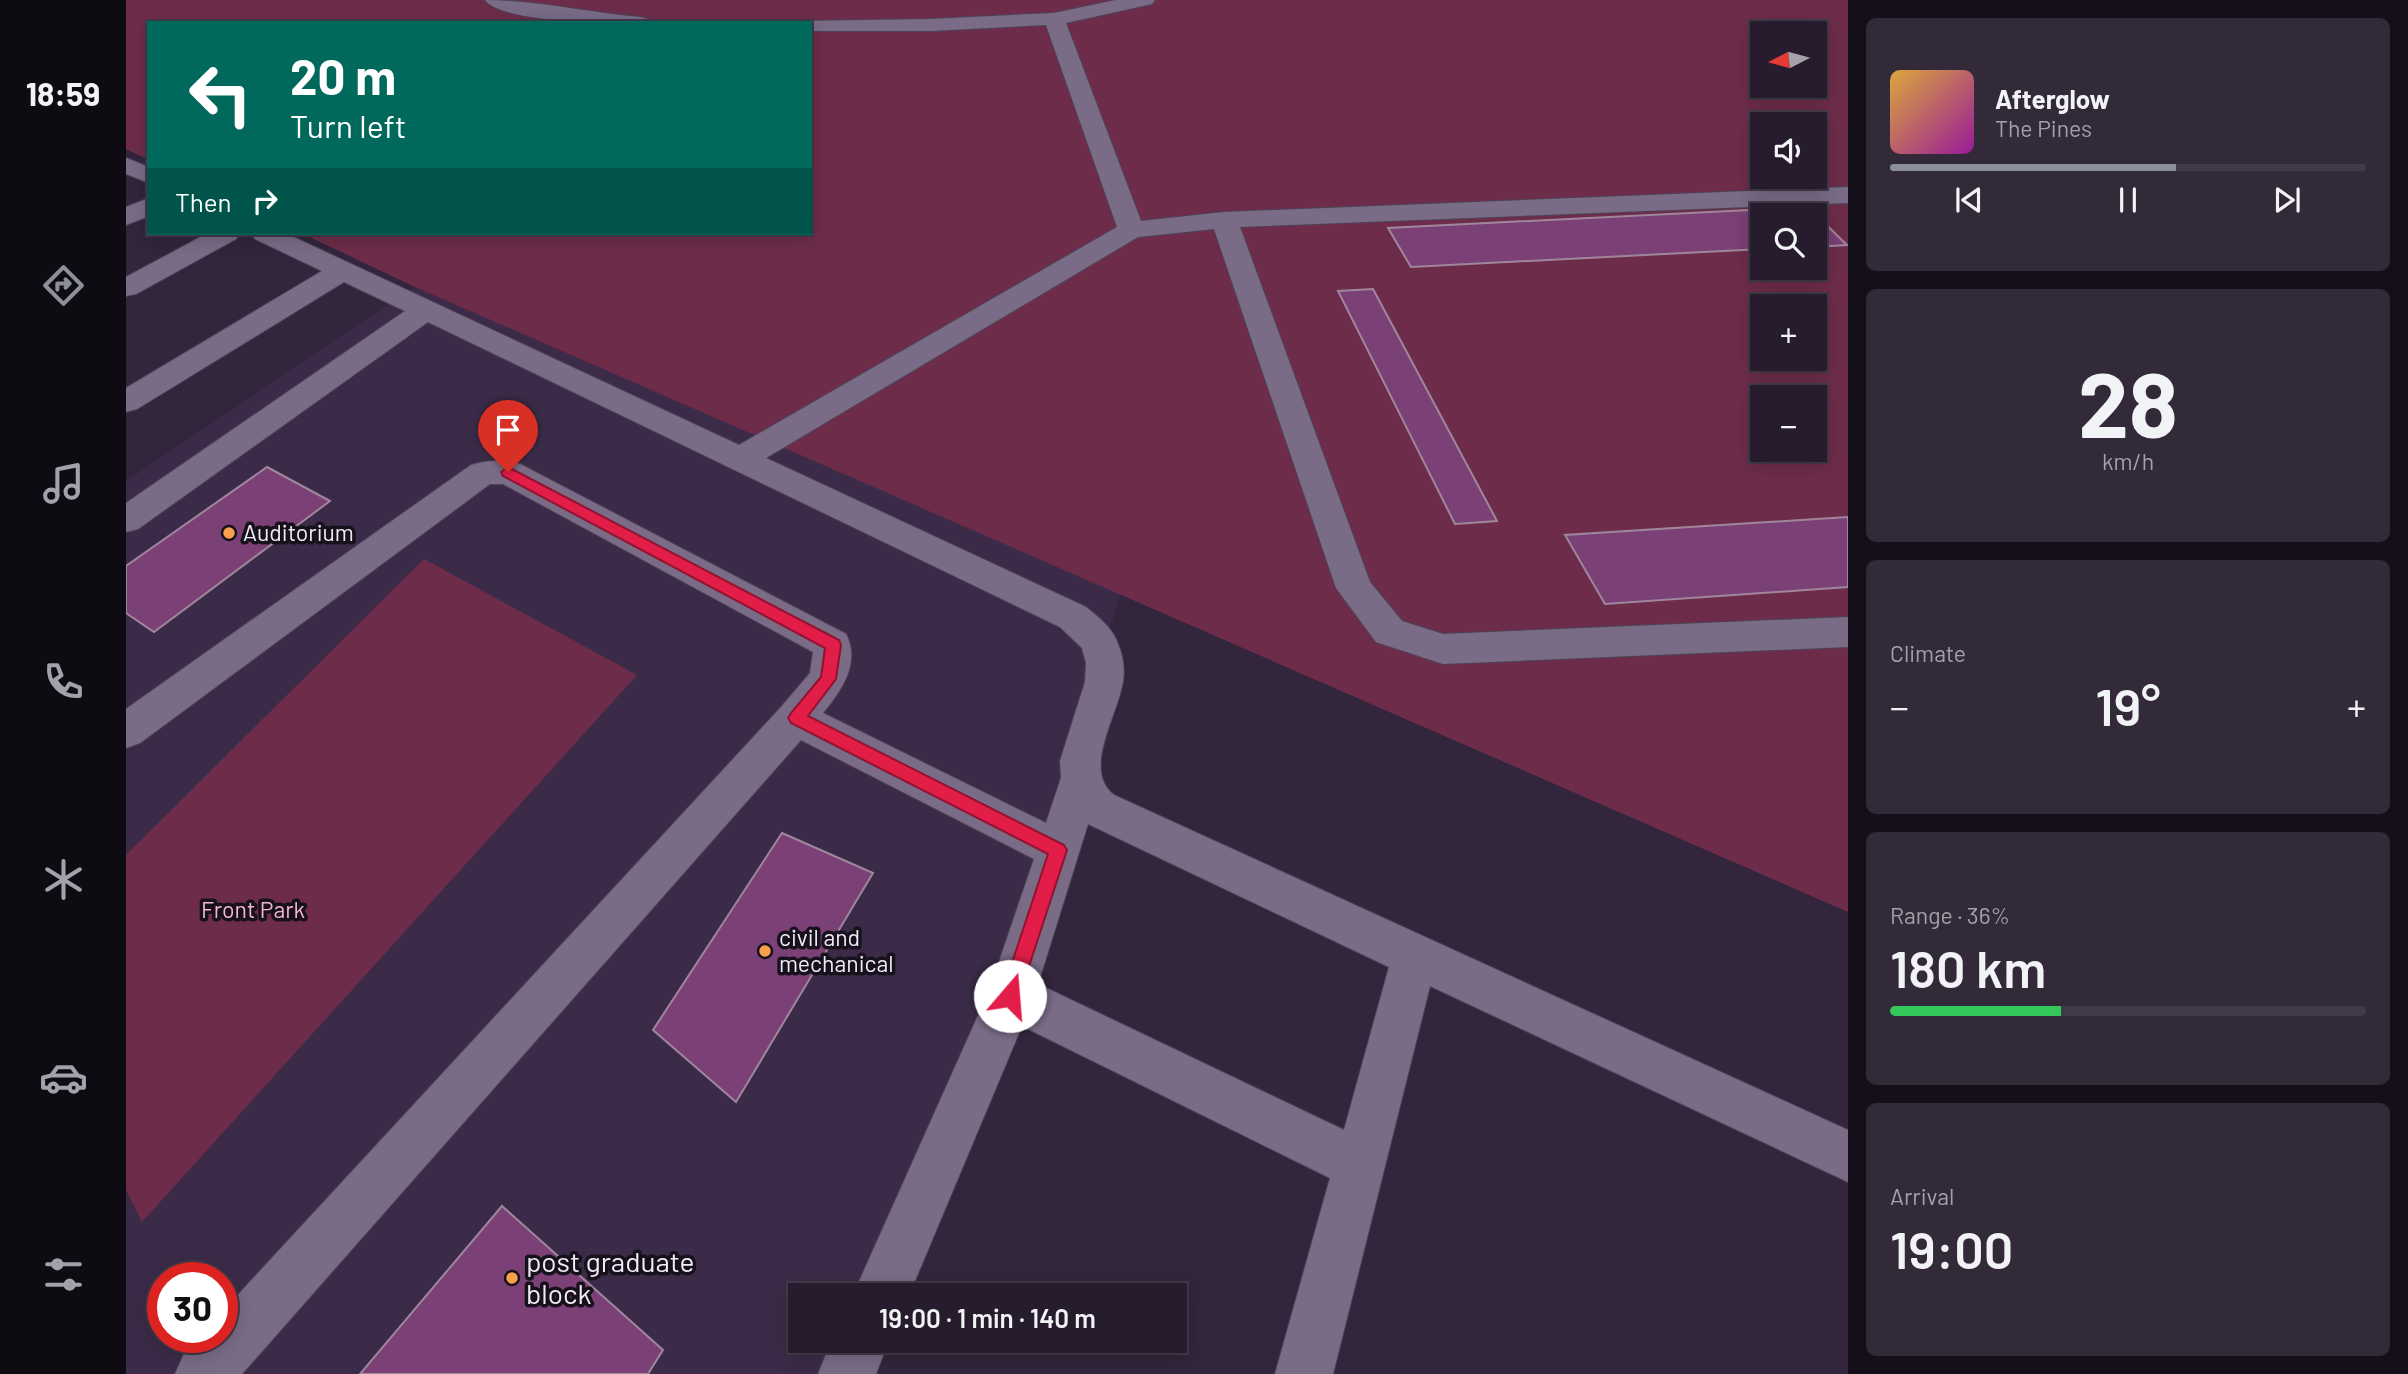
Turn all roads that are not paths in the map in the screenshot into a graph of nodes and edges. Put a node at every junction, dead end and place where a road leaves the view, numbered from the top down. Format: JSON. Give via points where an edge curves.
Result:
{"nodes":[{"id":1,"x":495,"y":0,"type":"edge"},
{"id":2,"x":1145,"y":0,"type":"edge"},
{"id":3,"x":1054,"y":19,"type":"junction"},
{"id":4,"x":604,"y":21,"type":"edge"},
{"id":5,"x":812,"y":24,"type":"edge"},
{"id":6,"x":126,"y":165,"type":"edge"},
{"id":7,"x":147,"y":175,"type":"edge"},
{"id":8,"x":1848,"y":195,"type":"edge"},
{"id":9,"x":147,"y":207,"type":"edge"},
{"id":10,"x":126,"y":217,"type":"edge"},
{"id":11,"x":1224,"y":220,"type":"junction"},
{"id":12,"x":1131,"y":230,"type":"junction"},
{"id":13,"x":223,"y":235,"type":"edge"},
{"id":14,"x":268,"y":235,"type":"edge"},
{"id":15,"x":342,"y":271,"type":"junction"},
{"id":16,"x":126,"y":288,"type":"edge"},
{"id":17,"x":426,"y":310,"type":"junction"},
{"id":18,"x":126,"y":402,"type":"edge"},
{"id":19,"x":739,"y":459,"type":"junction"},
{"id":20,"x":126,"y":520,"type":"edge"},
{"id":21,"x":1848,"y":632,"type":"edge"},
{"id":22,"x":796,"y":718,"type":"junction"},
{"id":23,"x":126,"y":731,"type":"edge"},
{"id":24,"x":1081,"y":779,"type":"junction"},
{"id":25,"x":1058,"y":850,"type":"junction"},
{"id":26,"x":1415,"y":957,"type":"junction"},
{"id":27,"x":1010,"y":996,"type":"junction"},
{"id":28,"x":1848,"y":1156,"type":"edge"},
{"id":29,"x":1358,"y":1164,"type":"junction"},
{"id":30,"x":886,"y":1283,"type":"edge"},
{"id":31,"x":856,"y":1353,"type":"edge"},
{"id":32,"x":204,"y":1374,"type":"edge"},
{"id":33,"x":847,"y":1374,"type":"edge"},
{"id":34,"x":1304,"y":1374,"type":"edge"}],
"edges":[{"from":1,"to":4,"type":"street","via":[[535,12]]},
{"from":2,"to":3,"type":"street"},
{"from":3,"to":5,"type":"street"},
{"from":3,"to":12,"type":"street"},
{"from":6,"to":7,"type":"street"},
{"from":8,"to":11,"type":"street"},
{"from":9,"to":10,"type":"street"},
{"from":11,"to":12,"type":"street"},
{"from":11,"to":21,"type":"street","via":[[1354,588],[1389,632],[1443,649]]},
{"from":12,"to":19,"type":"street"},
{"from":13,"to":16,"type":"street"},
{"from":14,"to":15,"type":"street"},
{"from":15,"to":17,"type":"street"},
{"from":15,"to":18,"type":"street"},
{"from":17,"to":19,"type":"street"},
{"from":17,"to":20,"type":"street"},
{"from":19,"to":24,"type":"street","via":[[1073,617],[1100,643],[1106,676],[1081,754]]},
{"from":22,"to":23,"type":"street","via":[[828,679],[833,645],[508,472],[496,472],[483,473]]},
{"from":22,"to":25,"type":"street"},
{"from":22,"to":32,"type":"street"},
{"from":24,"to":25,"type":"street"},
{"from":24,"to":26,"type":"street","via":[[1091,801],[1111,816]]},
{"from":25,"to":27,"type":"street"},
{"from":26,"to":28,"type":"street"},
{"from":26,"to":29,"type":"street"},
{"from":27,"to":29,"type":"street"},
{"from":27,"to":30,"type":"street"},
{"from":29,"to":34,"type":"street"},
{"from":31,"to":33,"type":"street"}]}
